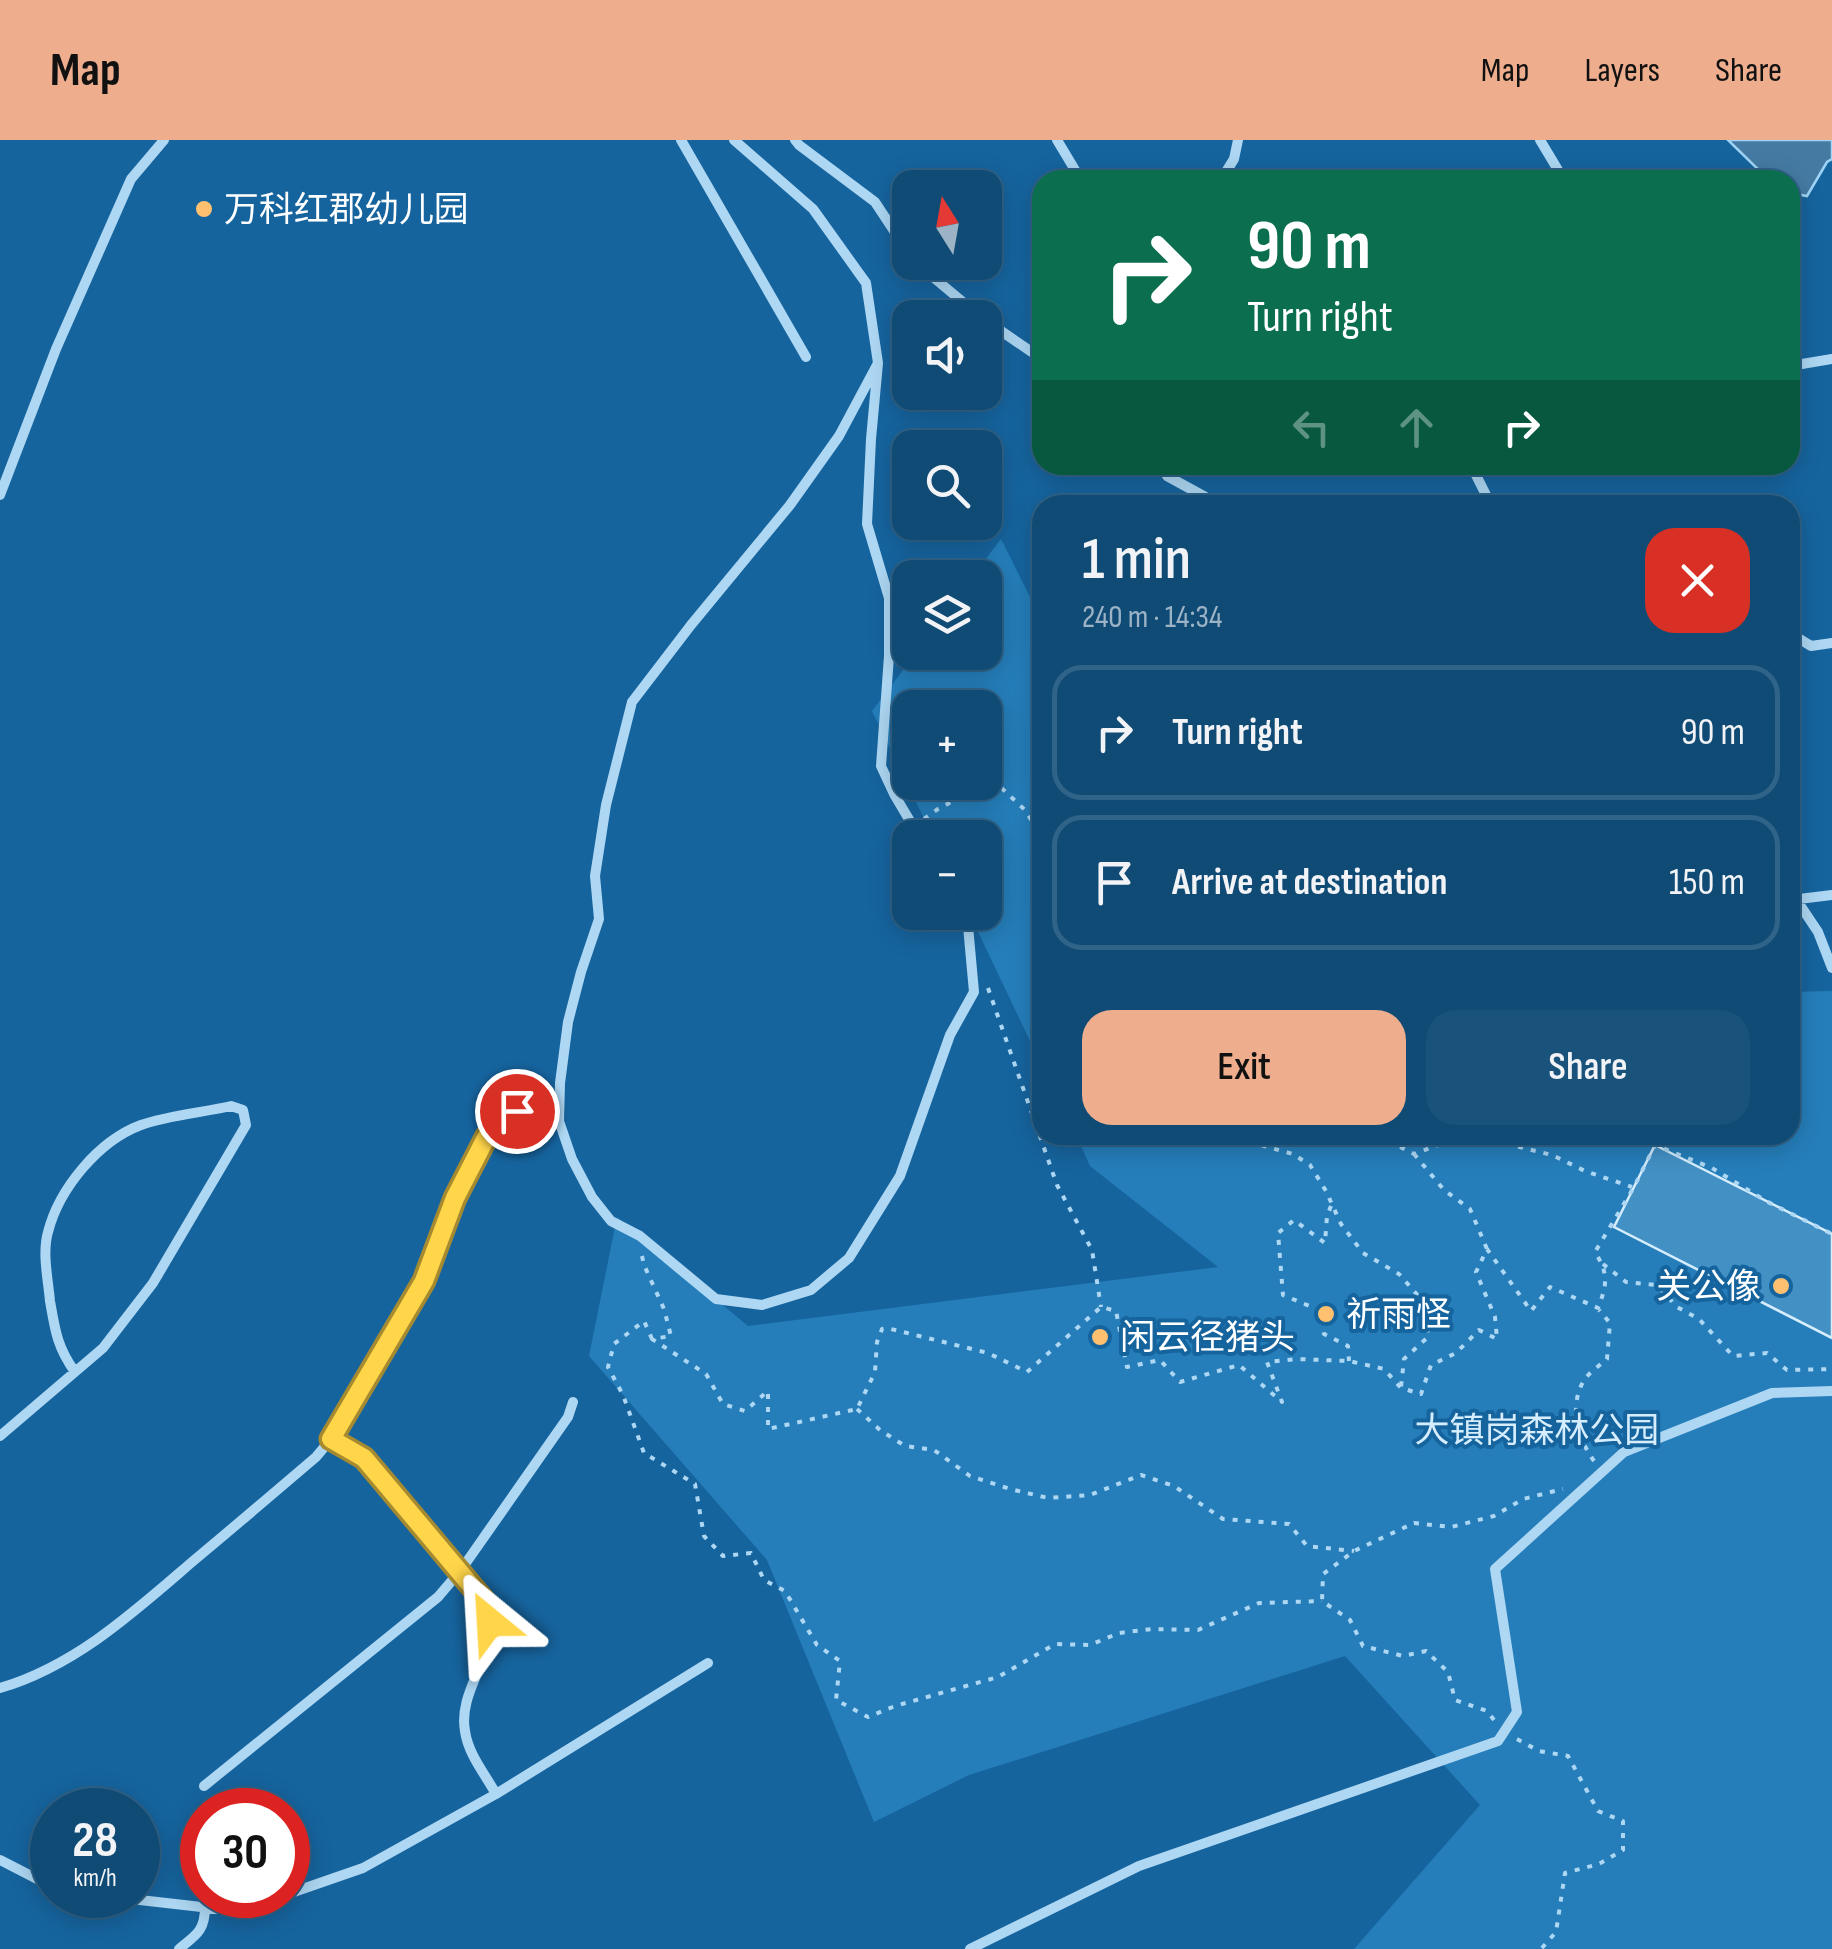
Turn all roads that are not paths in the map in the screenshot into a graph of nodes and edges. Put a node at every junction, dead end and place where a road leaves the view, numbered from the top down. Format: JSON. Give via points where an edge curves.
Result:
{"nodes":[{"id":1,"x":164,"y":140,"type":"edge"},
{"id":2,"x":681,"y":140,"type":"edge"},
{"id":3,"x":734,"y":140,"type":"edge"},
{"id":4,"x":795,"y":140,"type":"edge"},
{"id":5,"x":1057,"y":140,"type":"edge"},
{"id":6,"x":1238,"y":140,"type":"edge"},
{"id":7,"x":1540,"y":140,"type":"edge"},
{"id":8,"x":1074,"y":170,"type":"edge"},
{"id":9,"x":1228,"y":170,"type":"edge"},
{"id":10,"x":1558,"y":170,"type":"edge"},
{"id":11,"x":892,"y":227,"type":"edge"},
{"id":12,"x":933,"y":280,"type":"edge"},
{"id":13,"x":959,"y":300,"type":"edge"},
{"id":14,"x":1002,"y":332,"type":"edge"},
{"id":15,"x":1032,"y":352,"type":"edge"},
{"id":16,"x":806,"y":357,"type":"dead end"},
{"id":17,"x":1832,"y":359,"type":"edge"},
{"id":18,"x":878,"y":363,"type":"junction"},
{"id":19,"x":1800,"y":364,"type":"edge"},
{"id":20,"x":1167,"y":475,"type":"edge"},
{"id":21,"x":1202,"y":495,"type":"edge"},
{"id":22,"x":0,"y":496,"type":"edge"},
{"id":23,"x":1800,"y":639,"type":"edge"},
{"id":24,"x":1832,"y":643,"type":"edge"},
{"id":25,"x":909,"y":820,"type":"edge"},
{"id":26,"x":1832,"y":895,"type":"edge"},
{"id":27,"x":1800,"y":899,"type":"edge"},
{"id":28,"x":1800,"y":909,"type":"edge"},
{"id":29,"x":968,"y":930,"type":"edge"},
{"id":30,"x":1832,"y":968,"type":"edge"},
{"id":31,"x":517,"y":1111,"type":"dead end"},
{"id":32,"x":75,"y":1372,"type":"junction"},
{"id":33,"x":1832,"y":1391,"type":"edge"},
{"id":34,"x":573,"y":1402,"type":"dead end"},
{"id":35,"x":0,"y":1436,"type":"edge"},
{"id":36,"x":331,"y":1439,"type":"junction"},
{"id":37,"x":460,"y":1570,"type":"junction"},
{"id":38,"x":708,"y":1662,"type":"dead end"},
{"id":39,"x":0,"y":1688,"type":"edge"},
{"id":40,"x":204,"y":1786,"type":"dead end"},
{"id":41,"x":496,"y":1794,"type":"junction"},
{"id":42,"x":0,"y":1860,"type":"edge"},
{"id":43,"x":30,"y":1874,"type":"edge"},
{"id":44,"x":310,"y":1887,"type":"edge"},
{"id":45,"x":205,"y":1918,"type":"edge"},
{"id":46,"x":179,"y":1949,"type":"edge"},
{"id":47,"x":970,"y":1949,"type":"edge"}],
"edges":[{"from":1,"to":22,"type":"street","via":[[131,178]]},
{"from":2,"to":16,"type":"street"},
{"from":3,"to":18,"type":"street","via":[[813,208],[866,284]]},
{"from":4,"to":11,"type":"street","via":[[875,202]]},
{"from":5,"to":8,"type":"street"},
{"from":6,"to":9,"type":"street"},
{"from":7,"to":10,"type":"street"},
{"from":12,"to":13,"type":"street"},
{"from":14,"to":15,"type":"street"},
{"from":17,"to":19,"type":"street"},
{"from":18,"to":25,"type":"street","via":[[868,524],[890,598],[881,766]]},
{"from":18,"to":29,"type":"street","via":[[839,436],[790,505],[632,702],[606,805],[595,876],[598,919],[568,1022],[560,1082],[559,1121],[592,1197],[611,1221],[640,1236],[716,1300],[762,1305],[811,1290],[849,1258],[900,1176],[950,1034],[974,992]]},
{"from":20,"to":21,"type":"street"},
{"from":23,"to":24,"type":"street","via":[[1811,646]]},
{"from":26,"to":27,"type":"street"},
{"from":28,"to":30,"type":"street"},
{"from":31,"to":36,"type":"street","via":[[487,1136],[424,1281]]},
{"from":32,"to":32,"type":"street","via":[[104,1348],[153,1282],[246,1124],[243,1110],[231,1106],[140,1126],[111,1143],[60,1198],[47,1235],[47,1273],[55,1335]]},
{"from":32,"to":35,"type":"street"},
{"from":33,"to":47,"type":"street","via":[[1772,1393],[1624,1452],[1495,1570],[1517,1712],[1498,1741],[1139,1866]]},
{"from":34,"to":37,"type":"street"},
{"from":36,"to":37,"type":"street","via":[[364,1458]]},
{"from":36,"to":39,"type":"street","via":[[135,1611],[72,1657]]},
{"from":37,"to":40,"type":"street","via":[[438,1597]]},
{"from":37,"to":41,"type":"street","via":[[484,1601],[490,1622],[464,1727]]},
{"from":38,"to":41,"type":"street"},
{"from":41,"to":44,"type":"street","via":[[363,1868]]},
{"from":42,"to":43,"type":"street"},
{"from":45,"to":46,"type":"street"}]}
